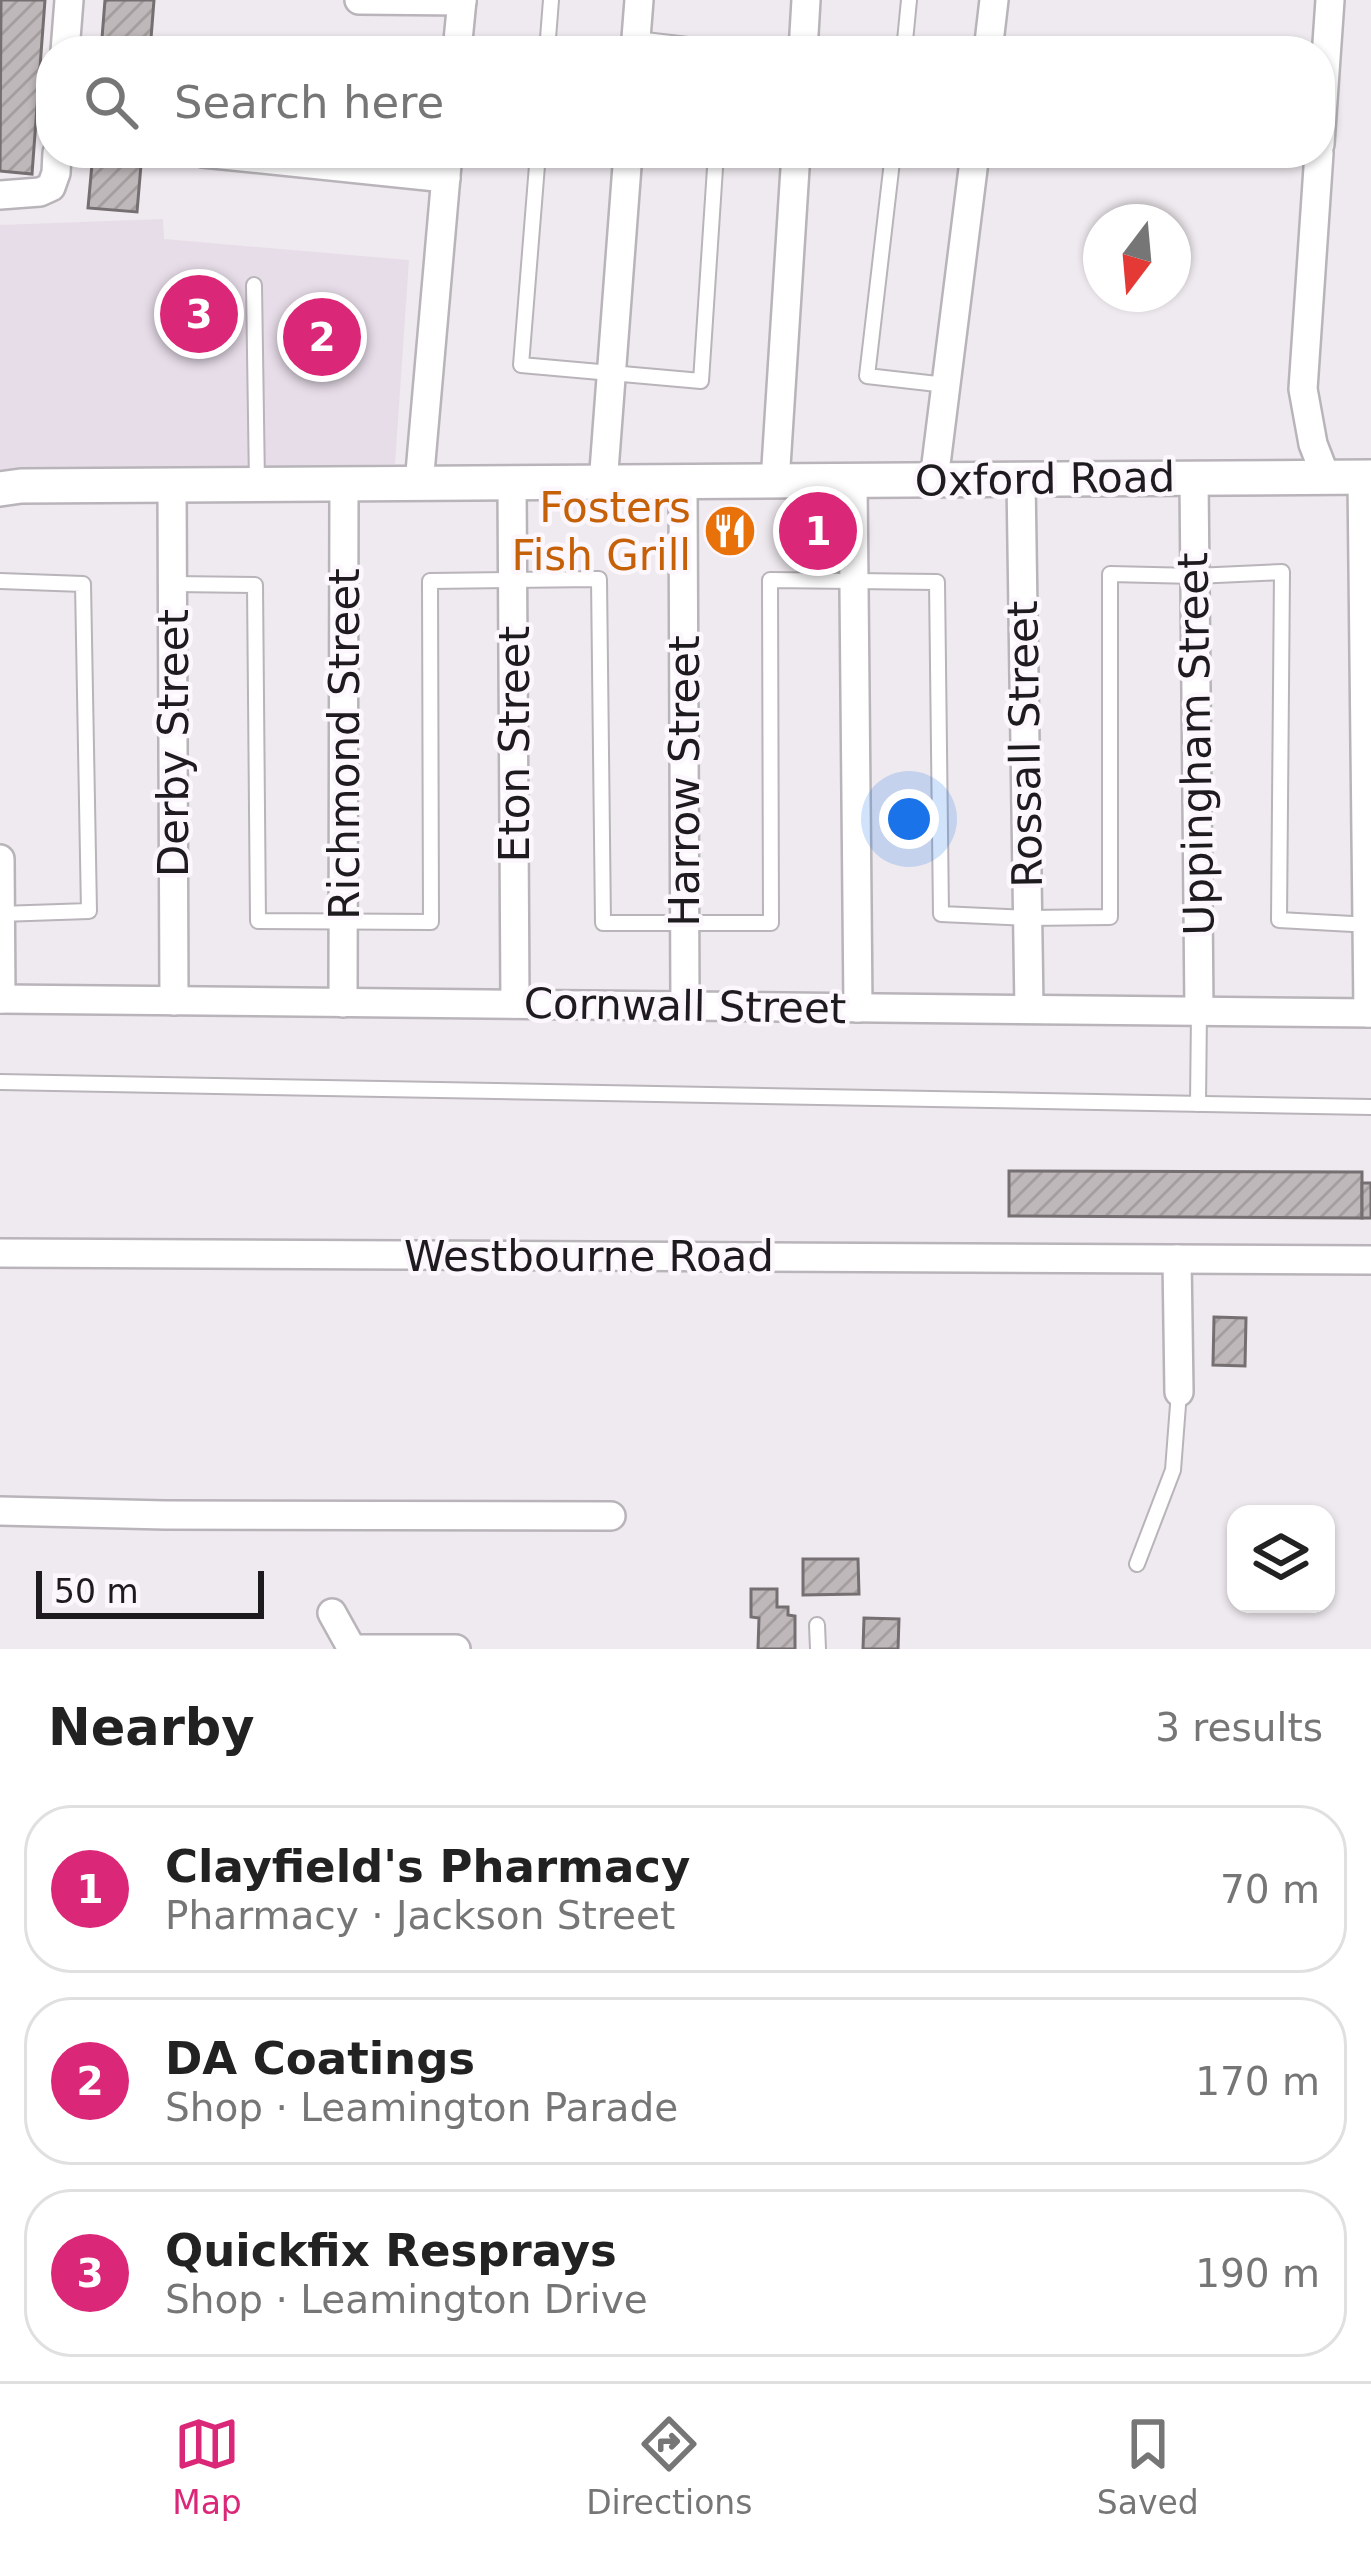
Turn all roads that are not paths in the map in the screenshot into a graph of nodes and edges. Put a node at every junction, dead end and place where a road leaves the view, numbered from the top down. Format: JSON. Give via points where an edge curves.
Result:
{"nodes":[{"id":1,"x":69,"y":0,"type":"edge"},
{"id":2,"x":359,"y":0,"type":"edge"},
{"id":3,"x":462,"y":0,"type":"edge"},
{"id":4,"x":550,"y":0,"type":"edge"},
{"id":5,"x":639,"y":0,"type":"edge"},
{"id":6,"x":806,"y":0,"type":"edge"},
{"id":7,"x":909,"y":0,"type":"edge"},
{"id":8,"x":994,"y":0,"type":"edge"},
{"id":9,"x":1330,"y":0,"type":"edge"},
{"id":10,"x":66,"y":36,"type":"edge"},
{"id":11,"x":459,"y":36,"type":"edge"},
{"id":12,"x":548,"y":36,"type":"edge"},
{"id":13,"x":637,"y":36,"type":"edge"},
{"id":14,"x":803,"y":36,"type":"edge"},
{"id":15,"x":905,"y":36,"type":"edge"},
{"id":16,"x":990,"y":36,"type":"edge"},
{"id":17,"x":1328,"y":36,"type":"edge"},
{"id":18,"x":56,"y":168,"type":"edge"},
{"id":19,"x":447,"y":168,"type":"edge"},
{"id":20,"x":537,"y":168,"type":"edge"},
{"id":21,"x":627,"y":168,"type":"edge"},
{"id":22,"x":715,"y":168,"type":"edge"},
{"id":23,"x":795,"y":168,"type":"edge"},
{"id":24,"x":891,"y":168,"type":"edge"},
{"id":25,"x":973,"y":168,"type":"edge"},
{"id":26,"x":1318,"y":168,"type":"edge"},
{"id":27,"x":0,"y":195,"type":"edge"},
{"id":28,"x":254,"y":284,"type":"dead end"},
{"id":29,"x":611,"y":374,"type":"junction"},
{"id":30,"x":946,"y":385,"type":"junction"},
{"id":31,"x":1325,"y":475,"type":"junction"},
{"id":32,"x":1366,"y":477,"type":"edge"},
{"id":33,"x":1194,"y":478,"type":"junction"},
{"id":34,"x":1021,"y":479,"type":"junction"},
{"id":35,"x":934,"y":480,"type":"junction"},
{"id":36,"x":853,"y":481,"type":"junction"},
{"id":37,"x":775,"y":482,"type":"junction"},
{"id":38,"x":683,"y":483,"type":"junction"},
{"id":39,"x":172,"y":484,"type":"junction"},
{"id":40,"x":257,"y":484,"type":"junction"},
{"id":41,"x":344,"y":484,"type":"junction"},
{"id":42,"x":419,"y":484,"type":"junction"},
{"id":43,"x":512,"y":484,"type":"junction"},
{"id":44,"x":603,"y":484,"type":"junction"},
{"id":45,"x":0,"y":489,"type":"edge"},
{"id":46,"x":1195,"y":576,"type":"junction"},
{"id":47,"x":513,"y":579,"type":"junction"},
{"id":48,"x":0,"y":581,"type":"edge"},
{"id":49,"x":854,"y":583,"type":"junction"},
{"id":50,"x":173,"y":584,"type":"junction"},
{"id":51,"x":0,"y":859,"type":"edge"},
{"id":52,"x":0,"y":914,"type":"edge"},
{"id":53,"x":1028,"y":919,"type":"junction"},
{"id":54,"x":343,"y":922,"type":"junction"},
{"id":55,"x":685,"y":922,"type":"junction"},
{"id":56,"x":1369,"y":925,"type":"edge"},
{"id":57,"x":0,"y":999,"type":"edge"},
{"id":58,"x":174,"y":1001,"type":"junction"},
{"id":59,"x":343,"y":1003,"type":"junction"},
{"id":60,"x":515,"y":1004,"type":"junction"},
{"id":61,"x":685,"y":1006,"type":"junction"},
{"id":62,"x":858,"y":1008,"type":"junction"},
{"id":63,"x":1029,"y":1010,"type":"junction"},
{"id":64,"x":1199,"y":1011,"type":"junction"},
{"id":65,"x":1370,"y":1012,"type":"edge"},
{"id":66,"x":0,"y":1082,"type":"edge"},
{"id":67,"x":1198,"y":1103,"type":"junction"},
{"id":68,"x":1371,"y":1106,"type":"edge"},
{"id":69,"x":0,"y":1253,"type":"edge"},
{"id":70,"x":1177,"y":1259,"type":"junction"},
{"id":71,"x":1371,"y":1260,"type":"edge"},
{"id":72,"x":1180,"y":1392,"type":"joint"},
{"id":73,"x":0,"y":1511,"type":"edge"},
{"id":74,"x":611,"y":1516,"type":"dead end"},
{"id":75,"x":1138,"y":1564,"type":"dead end"},
{"id":76,"x":332,"y":1613,"type":"dead end"},
{"id":77,"x":817,"y":1624,"type":"dead end"},
{"id":78,"x":352,"y":1649,"type":"edge"},
{"id":79,"x":456,"y":1649,"type":"edge"},
{"id":80,"x":818,"y":1649,"type":"edge"}],
"edges":[{"from":1,"to":10,"type":"street"},
{"from":2,"to":3,"type":"street"},
{"from":3,"to":11,"type":"street"},
{"from":4,"to":12,"type":"lane"},
{"from":5,"to":13,"type":"street"},
{"from":6,"to":14,"type":"street"},
{"from":7,"to":15,"type":"lane"},
{"from":8,"to":16,"type":"street"},
{"from":9,"to":17,"type":"street"},
{"from":18,"to":27,"type":"street","via":[[51,187]]},
{"from":19,"to":42,"type":"street"},
{"from":20,"to":29,"type":"lane","via":[[521,365]]},
{"from":21,"to":29,"type":"street"},
{"from":22,"to":29,"type":"lane","via":[[701,381]]},
{"from":23,"to":37,"type":"street"},
{"from":24,"to":30,"type":"lane","via":[[867,376]]},
{"from":25,"to":30,"type":"street"},
{"from":26,"to":31,"type":"street","via":[[1303,389]]},
{"from":28,"to":40,"type":"lane"},
{"from":29,"to":44,"type":"street"},
{"from":30,"to":35,"type":"street"},
{"from":31,"to":32,"type":"street","name":"Oxford Road"},
{"from":31,"to":33,"type":"street","name":"Oxford Road"},
{"from":32,"to":56,"type":"street"},
{"from":33,"to":34,"type":"street","name":"Oxford Road"},
{"from":33,"to":46,"type":"street","name":"Uppingham Street"},
{"from":34,"to":35,"type":"street","name":"Oxford Road"},
{"from":34,"to":53,"type":"street","name":"Rossall Street"},
{"from":35,"to":36,"type":"street","name":"Oxford Road"},
{"from":36,"to":37,"type":"street","name":"Oxford Road"},
{"from":36,"to":49,"type":"street"},
{"from":37,"to":38,"type":"street","name":"Oxford Road"},
{"from":38,"to":44,"type":"street","name":"Oxford Road"},
{"from":38,"to":55,"type":"street","name":"Harrow Street"},
{"from":39,"to":40,"type":"street","name":"Oxford Road"},
{"from":39,"to":45,"type":"street","name":"Oxford Road"},
{"from":39,"to":50,"type":"street","name":"Derby Street"},
{"from":40,"to":41,"type":"street","name":"Oxford Road"},
{"from":41,"to":42,"type":"street","name":"Oxford Road"},
{"from":41,"to":54,"type":"street","name":"Richmond Street"},
{"from":42,"to":43,"type":"street","name":"Oxford Road"},
{"from":43,"to":44,"type":"street","name":"Oxford Road"},
{"from":43,"to":47,"type":"street","name":"Eton Street"},
{"from":46,"to":53,"type":"lane","via":[[1110,574],[1109,917]]},
{"from":46,"to":56,"type":"lane","via":[[1282,572],[1280,920]]},
{"from":46,"to":64,"type":"street","name":"Uppingham Street"},
{"from":47,"to":54,"type":"lane","via":[[430,581],[431,922]]},
{"from":47,"to":55,"type":"lane","via":[[599,579],[603,923]]},
{"from":47,"to":60,"type":"street","name":"Eton Street"},
{"from":48,"to":52,"type":"lane","via":[[82,584],[89,911]]},
{"from":49,"to":53,"type":"lane","via":[[937,582],[940,914]]},
{"from":49,"to":55,"type":"lane","via":[[770,580],[771,923]]},
{"from":49,"to":62,"type":"street"},
{"from":50,"to":54,"type":"lane","via":[[255,585],[258,921]]},
{"from":50,"to":58,"type":"street","name":"Derby Street"},
{"from":51,"to":52,"type":"street"},
{"from":52,"to":57,"type":"street"},
{"from":53,"to":63,"type":"street","name":"Rossall Street"},
{"from":54,"to":59,"type":"street","name":"Richmond Street"},
{"from":55,"to":61,"type":"street","name":"Harrow Street"},
{"from":56,"to":65,"type":"street"},
{"from":57,"to":58,"type":"street","name":"Cornwall Street"},
{"from":58,"to":59,"type":"street","name":"Cornwall Street"},
{"from":59,"to":60,"type":"street","name":"Cornwall Street"},
{"from":60,"to":61,"type":"street","name":"Cornwall Street"},
{"from":61,"to":62,"type":"street","name":"Cornwall Street"},
{"from":62,"to":63,"type":"street","name":"Cornwall Street"},
{"from":63,"to":64,"type":"street","name":"Cornwall Street"},
{"from":64,"to":65,"type":"street","name":"Cornwall Street"},
{"from":64,"to":67,"type":"lane"},
{"from":66,"to":67,"type":"lane"},
{"from":67,"to":68,"type":"lane"},
{"from":69,"to":70,"type":"street","name":"Westbourne Road"},
{"from":70,"to":71,"type":"street","name":"Westbourne Road"},
{"from":70,"to":72,"type":"street"},
{"from":72,"to":75,"type":"lane","via":[[1172,1470]]},
{"from":73,"to":74,"type":"street"},
{"from":76,"to":78,"type":"street"},
{"from":77,"to":80,"type":"lane"},
{"from":78,"to":79,"type":"street"}]}
